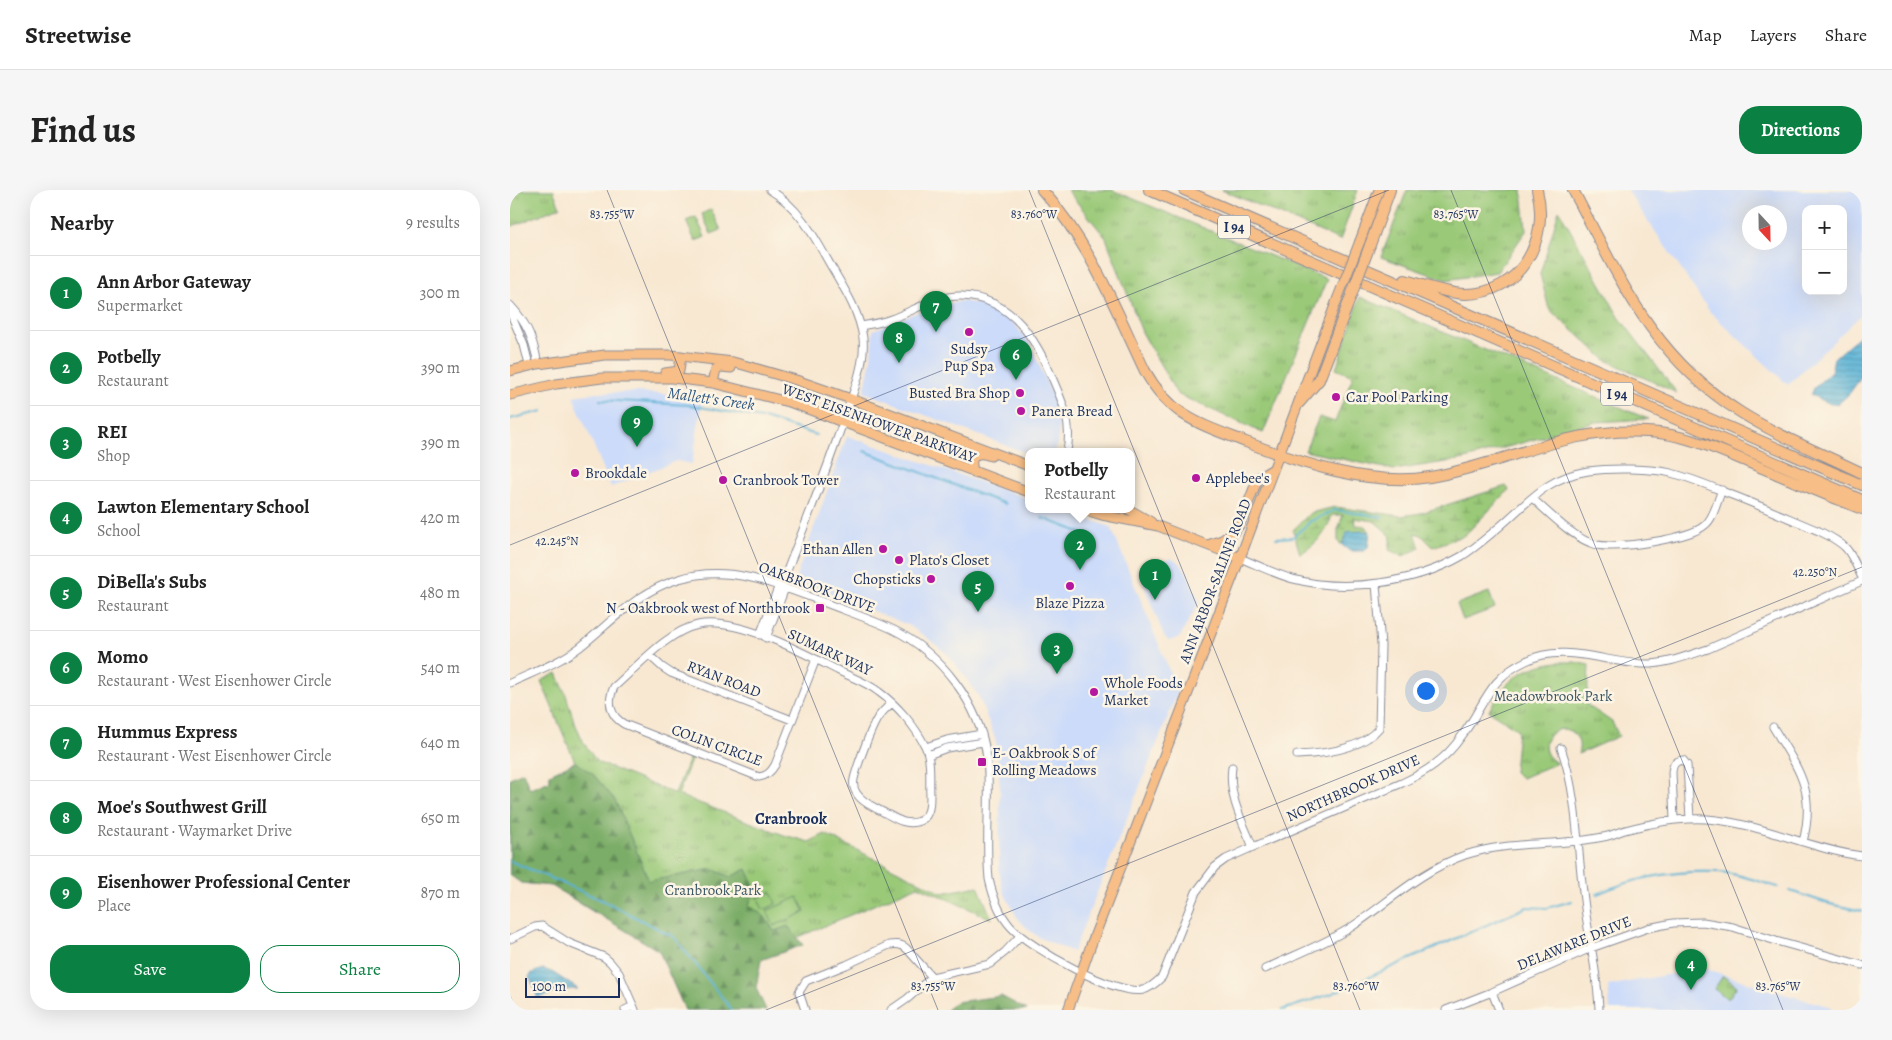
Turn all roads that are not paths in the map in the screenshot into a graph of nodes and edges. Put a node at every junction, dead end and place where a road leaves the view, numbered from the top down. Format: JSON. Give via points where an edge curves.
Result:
{"nodes":[{"id":1,"x":770,"y":190,"type":"edge"},
{"id":2,"x":1042,"y":190,"type":"edge"},
{"id":3,"x":1149,"y":190,"type":"edge"},
{"id":4,"x":1184,"y":190,"type":"edge"},
{"id":5,"x":1379,"y":190,"type":"edge"},
{"id":6,"x":1390,"y":190,"type":"edge"},
{"id":7,"x":1537,"y":190,"type":"edge"},
{"id":8,"x":1573,"y":190,"type":"edge"},
{"id":9,"x":1365,"y":243,"type":"junction"},
{"id":10,"x":1378,"y":274,"type":"junction"},
{"id":11,"x":510,"y":305,"type":"edge"},
{"id":12,"x":510,"y":312,"type":"edge"},
{"id":13,"x":861,"y":326,"type":"junction"},
{"id":14,"x":681,"y":356,"type":"junction"},
{"id":15,"x":538,"y":364,"type":"junction"},
{"id":16,"x":525,"y":366,"type":"junction"},
{"id":17,"x":510,"y":371,"type":"edge"},
{"id":18,"x":510,"y":376,"type":"edge"},
{"id":19,"x":602,"y":378,"type":"junction"},
{"id":20,"x":796,"y":380,"type":"junction"},
{"id":21,"x":713,"y":382,"type":"junction"},
{"id":22,"x":510,"y":394,"type":"edge"},
{"id":23,"x":851,"y":399,"type":"junction"},
{"id":24,"x":1299,"y":403,"type":"joint"},
{"id":25,"x":842,"y":423,"type":"junction"},
{"id":26,"x":878,"y":434,"type":"junction"},
{"id":27,"x":946,"y":435,"type":"junction"},
{"id":28,"x":1067,"y":448,"type":"edge"},
{"id":29,"x":1279,"y":455,"type":"junction"},
{"id":30,"x":1025,"y":465,"type":"edge"},
{"id":31,"x":1025,"y":469,"type":"edge"},
{"id":32,"x":1273,"y":469,"type":"junction"},
{"id":33,"x":974,"y":473,"type":"junction"},
{"id":34,"x":1862,"y":473,"type":"edge"},
{"id":35,"x":994,"y":479,"type":"junction"},
{"id":36,"x":1025,"y":485,"type":"edge"},
{"id":37,"x":1862,"y":485,"type":"edge"},
{"id":38,"x":1722,"y":490,"type":"junction"},
{"id":39,"x":1025,"y":491,"type":"edge"},
{"id":40,"x":1532,"y":498,"type":"junction"},
{"id":41,"x":1862,"y":500,"type":"edge"},
{"id":42,"x":1862,"y":509,"type":"edge"},
{"id":43,"x":1095,"y":513,"type":"edge"},
{"id":44,"x":1135,"y":513,"type":"edge"},
{"id":45,"x":1158,"y":526,"type":"junction"},
{"id":46,"x":1208,"y":546,"type":"junction"},
{"id":47,"x":1240,"y":558,"type":"junction"},
{"id":48,"x":1862,"y":579,"type":"edge"},
{"id":49,"x":1376,"y":584,"type":"junction"},
{"id":50,"x":782,"y":586,"type":"junction"},
{"id":51,"x":763,"y":637,"type":"junction"},
{"id":52,"x":650,"y":656,"type":"junction"},
{"id":53,"x":816,"y":659,"type":"junction"},
{"id":54,"x":510,"y":683,"type":"edge"},
{"id":55,"x":892,"y":703,"type":"junction"},
{"id":56,"x":792,"y":720,"type":"junction"},
{"id":57,"x":1774,"y":727,"type":"dead end"},
{"id":58,"x":982,"y":738,"type":"junction"},
{"id":59,"x":926,"y":747,"type":"junction"},
{"id":60,"x":1561,"y":748,"type":"dead end"},
{"id":61,"x":928,"y":755,"type":"junction"},
{"id":62,"x":1297,"y":755,"type":"dead end"},
{"id":63,"x":1232,"y":767,"type":"dead end"},
{"id":64,"x":1690,"y":819,"type":"junction"},
{"id":65,"x":1674,"y":820,"type":"junction"},
{"id":66,"x":1577,"y":841,"type":"junction"},
{"id":67,"x":1803,"y":842,"type":"junction"},
{"id":68,"x":1253,"y":847,"type":"junction"},
{"id":69,"x":1862,"y":856,"type":"edge"},
{"id":70,"x":1020,"y":936,"type":"junction"},
{"id":71,"x":510,"y":939,"type":"edge"},
{"id":72,"x":1591,"y":948,"type":"junction"},
{"id":73,"x":1862,"y":965,"type":"edge"},
{"id":74,"x":1265,"y":969,"type":"dead end"},
{"id":75,"x":1081,"y":971,"type":"junction"},
{"id":76,"x":932,"y":977,"type":"junction"},
{"id":77,"x":1492,"y":992,"type":"junction"},
{"id":78,"x":634,"y":1008,"type":"edge"},
{"id":79,"x":625,"y":1010,"type":"edge"},
{"id":80,"x":805,"y":1010,"type":"edge"},
{"id":81,"x":891,"y":1010,"type":"edge"},
{"id":82,"x":1068,"y":1010,"type":"edge"},
{"id":83,"x":1446,"y":1010,"type":"edge"},
{"id":84,"x":1499,"y":1010,"type":"edge"},
{"id":85,"x":1599,"y":1010,"type":"edge"}],
"edges":[{"from":1,"to":13,"type":"street","via":[[792,207],[810,229],[853,304]]},
{"from":2,"to":29,"type":"highway","via":[[1069,222],[1092,258],[1145,371],[1163,398],[1198,423]]},
{"from":3,"to":41,"type":"highway","number":"I 94"},
{"from":4,"to":10,"type":"highway","number":"I 94"},
{"from":5,"to":9,"type":"main road"},
{"from":6,"to":9,"type":"highway"},
{"from":7,"to":10,"type":"highway","via":[[1541,220],[1536,245],[1520,269],[1498,285],[1475,292],[1452,293]]},
{"from":8,"to":34,"type":"highway","via":[[1629,297],[1679,363],[1744,415]]},
{"from":9,"to":24,"type":"highway","bridge":true,"via":[[1319,380]]},
{"from":10,"to":37,"type":"highway","number":"I 94"},
{"from":11,"to":15,"type":"street","via":[[531,335]]},
{"from":12,"to":16,"type":"street","via":[[524,345]]},
{"from":13,"to":23,"type":"street","via":[[863,355]]},
{"from":13,"to":28,"type":"street","via":[[882,322],[948,297],[970,297],[1000,308],[1021,323],[1044,358],[1067,416]]},
{"from":14,"to":15,"type":"main road","name":"WEST EISENHOWER PARKWAY","via":[[605,355]]},
{"from":14,"to":19,"type":"main road","via":[[680,370],[675,372],[620,373]]},
{"from":14,"to":20,"type":"main road","name":"WEST EISENHOWER PARKWAY","via":[[733,362]]},
{"from":15,"to":16,"type":"main road","name":"WEST EISENHOWER PARKWAY"},
{"from":16,"to":17,"type":"main road","name":"WEST EISENHOWER PARKWAY"},
{"from":16,"to":18,"type":"main road"},
{"from":19,"to":21,"type":"main road","name":"WEST EISENHOWER PARKWAY","via":[[672,378]]},
{"from":19,"to":22,"type":"main road","name":"WEST EISENHOWER PARKWAY"},
{"from":20,"to":21,"type":"main road","via":[[721,367],[716,369]]},
{"from":20,"to":23,"type":"main road","name":"WEST EISENHOWER PARKWAY"},
{"from":21,"to":25,"type":"main road","name":"WEST EISENHOWER PARKWAY","via":[[792,403]]},
{"from":23,"to":25,"type":"street"},
{"from":23,"to":27,"type":"main road","name":"WEST EISENHOWER PARKWAY"},
{"from":24,"to":29,"type":"main road","name":"ANN ARBOR-SALINE ROAD"},
{"from":25,"to":26,"type":"main road","name":"WEST EISENHOWER PARKWAY"},
{"from":25,"to":50,"type":"street"},
{"from":26,"to":27,"type":"main road","via":[[938,452],[949,445]]},
{"from":26,"to":33,"type":"main road","name":"WEST EISENHOWER PARKWAY"},
{"from":27,"to":30,"type":"main road","name":"WEST EISENHOWER PARKWAY"},
{"from":29,"to":32,"type":"main road","name":"ANN ARBOR-SALINE ROAD"},
{"from":29,"to":42,"type":"highway","via":[[1370,478],[1406,480],[1444,474],[1557,440],[1623,431],[1650,432],[1690,440]]},
{"from":31,"to":33,"type":"main road","via":[[981,454],[972,459]]},
{"from":32,"to":46,"type":"main road","via":[[1258,478],[1240,524],[1222,540]]},
{"from":32,"to":47,"type":"main road","name":"ANN ARBOR-SALINE ROAD"},
{"from":33,"to":35,"type":"main road","name":"WEST EISENHOWER PARKWAY"},
{"from":35,"to":36,"type":"main road","via":[[1003,478]]},
{"from":35,"to":39,"type":"main road","name":"WEST EISENHOWER PARKWAY"},
{"from":38,"to":40,"type":"street","via":[[1670,472],[1590,470],[1557,480]]},
{"from":38,"to":40,"type":"street","via":[[1706,525],[1694,532],[1652,542],[1616,545],[1596,545],[1579,536],[1565,528]]},
{"from":38,"to":48,"type":"street","via":[[1836,539],[1847,547]]},
{"from":40,"to":49,"type":"street","via":[[1460,556],[1414,575]]},
{"from":43,"to":45,"type":"main road"},
{"from":44,"to":45,"type":"main road"},
{"from":45,"to":46,"type":"main road"},
{"from":46,"to":47,"type":"main road"},
{"from":47,"to":49,"type":"street","via":[[1310,583]]},
{"from":47,"to":75,"type":"main road","name":"ANN ARBOR-SALINE ROAD"},
{"from":48,"to":68,"type":"street","name":"NORTHBROOK DRIVE","via":[[1708,649],[1666,661],[1642,664],[1559,653],[1533,657],[1508,671],[1495,683],[1461,738],[1436,765],[1402,783]]},
{"from":49,"to":62,"type":"street","via":[[1381,644],[1379,728],[1338,751]]},
{"from":50,"to":51,"type":"street"},
{"from":50,"to":54,"type":"street","name":"OAKBROOK DRIVE","via":[[727,573],[669,582],[628,605],[570,654]]},
{"from":50,"to":58,"type":"street","name":"OAKBROOK DRIVE","via":[[877,623],[919,646],[941,666],[966,698]]},
{"from":51,"to":52,"type":"street","name":"SUMARK WAY","via":[[724,624],[697,625],[678,632]]},
{"from":51,"to":53,"type":"street","name":"SUMARK WAY"},
{"from":52,"to":56,"type":"street","name":"RYAN ROAD","via":[[671,673]]},
{"from":52,"to":56,"type":"street","name":"COLIN CIRCLE","via":[[614,687],[612,711],[624,724],[759,777],[768,775],[775,765]]},
{"from":53,"to":55,"type":"street","name":"SUMARK WAY","via":[[875,689]]},
{"from":53,"to":56,"type":"street","name":"COLIN CIRCLE"},
{"from":55,"to":59,"type":"street","name":"SUMARK WAY"},
{"from":55,"to":61,"type":"street","via":[[874,726],[854,778],[857,794],[865,802],[902,822],[920,821],[930,806]]},
{"from":57,"to":67,"type":"street","via":[[1804,784],[1808,822]]},
{"from":58,"to":59,"type":"street","via":[[947,740]]},
{"from":58,"to":61,"type":"street"},
{"from":58,"to":70,"type":"street","name":"NORTHBROOK DRIVE","via":[[988,775],[989,880],[1001,914]]},
{"from":59,"to":61,"type":"street"},
{"from":60,"to":66,"type":"street","via":[[1568,768]]},
{"from":63,"to":68,"type":"street","via":[[1231,788],[1235,806]]},
{"from":64,"to":65,"type":"street"},
{"from":64,"to":65,"type":"street","via":[[1687,765],[1683,760],[1673,765]]},
{"from":64,"to":67,"type":"street","via":[[1732,822]]},
{"from":65,"to":66,"type":"street"},
{"from":66,"to":72,"type":"street"},
{"from":66,"to":74,"type":"street","via":[[1492,847],[1463,856],[1414,880],[1354,926]]},
{"from":67,"to":69,"type":"street"},
{"from":68,"to":75,"type":"street","name":"NORTHBROOK DRIVE","via":[[1226,859],[1196,892],[1167,966],[1154,985],[1144,990],[1130,990]]},
{"from":70,"to":75,"type":"street","name":"NORTHBROOK DRIVE"},
{"from":70,"to":76,"type":"street","via":[[990,964]]},
{"from":71,"to":78,"type":"street","via":[[542,926],[581,949],[604,957],[616,967]]},
{"from":72,"to":73,"type":"street","name":"DELAWARE DRIVE","via":[[1648,928],[1703,922],[1733,927]]},
{"from":72,"to":77,"type":"street","name":"DELAWARE DRIVE"},
{"from":72,"to":85,"type":"street"},
{"from":75,"to":82,"type":"main road","name":"ANN ARBOR-SALINE ROAD"},
{"from":76,"to":80,"type":"street","via":[[904,946],[890,945],[806,981],[799,992]]},
{"from":76,"to":81,"type":"street"},
{"from":77,"to":83,"type":"street","name":"DELAWARE DRIVE"},
{"from":77,"to":84,"type":"street"},
{"from":78,"to":79,"type":"street"}]}
